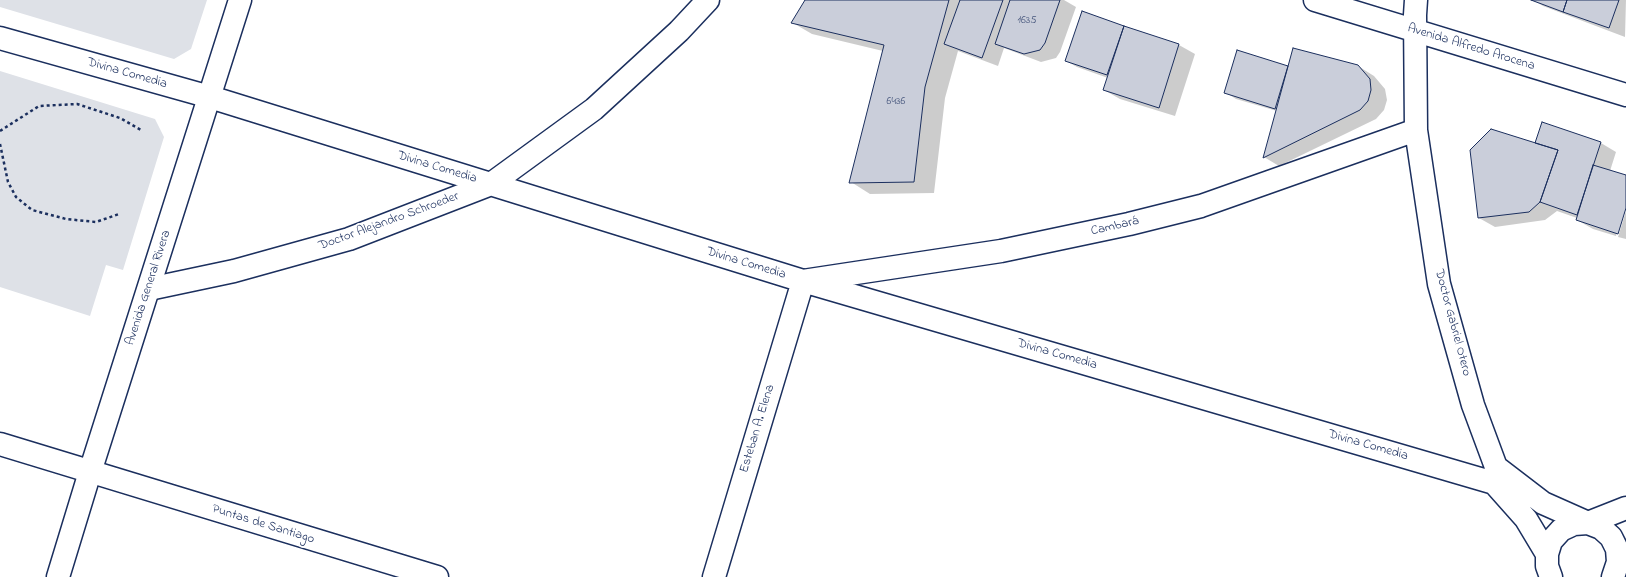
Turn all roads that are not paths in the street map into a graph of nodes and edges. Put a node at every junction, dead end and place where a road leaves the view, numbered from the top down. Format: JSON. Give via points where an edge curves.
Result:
{"nodes":[{"id":1,"x":240,"y":0,"type":"edge"},
{"id":2,"x":708,"y":0,"type":"edge"},
{"id":3,"x":1315,"y":0,"type":"edge"},
{"id":4,"x":1416,"y":0,"type":"edge"},
{"id":5,"x":1415,"y":32,"type":"junction"},
{"id":6,"x":0,"y":38,"type":"edge"},
{"id":7,"x":1626,"y":95,"type":"edge"},
{"id":8,"x":210,"y":97,"type":"junction"},
{"id":9,"x":1416,"y":130,"type":"junction"},
{"id":10,"x":491,"y":184,"type":"junction"},
{"id":11,"x":803,"y":281,"type":"junction"},
{"id":12,"x":149,"y":289,"type":"junction"},
{"id":13,"x":0,"y":444,"type":"edge"},
{"id":14,"x":90,"y":472,"type":"junction"},
{"id":15,"x":1495,"y":475,"type":"junction"},
{"id":16,"x":1626,"y":508,"type":"edge"},
{"id":17,"x":1588,"y":523,"type":"junction"},
{"id":18,"x":1547,"y":554,"type":"junction"},
{"id":19,"x":1619,"y":564,"type":"edge"},
{"id":20,"x":58,"y":577,"type":"edge"},
{"id":21,"x":437,"y":577,"type":"edge"},
{"id":22,"x":714,"y":577,"type":"edge"},
{"id":23,"x":1551,"y":577,"type":"edge"}],
"edges":[{"from":1,"to":8,"type":"street","name":"Avenida General Rivera"},
{"from":2,"to":10,"type":"street","name":"Doctor Alejandro Schroeder","via":[[679,31],[594,109]]},
{"from":3,"to":5,"type":"street","name":"Avenida Alfredo Arocena"},
{"from":4,"to":5,"type":"street","name":"Doctor Gabriel Otero"},
{"from":5,"to":7,"type":"street","name":"Avenida Alfredo Arocena"},
{"from":5,"to":9,"type":"street","name":"Doctor Gabriel Otero"},
{"from":6,"to":8,"type":"street","name":"Divina Comedia"},
{"from":8,"to":10,"type":"street","name":"Divina Comedia"},
{"from":8,"to":12,"type":"street","name":"Avenida General Rivera"},
{"from":9,"to":11,"type":"street","name":"Cambará","via":[[1201,206],[1129,224],[1001,251]]},
{"from":9,"to":15,"type":"street","name":"Doctor Gabriel Otero","via":[[1440,284]]},
{"from":10,"to":11,"type":"street","name":"Divina Comedia"},
{"from":10,"to":12,"type":"street","name":"Doctor Alejandro Schroeder","via":[[349,239],[234,271]]},
{"from":11,"to":15,"type":"street","name":"Divina Comedia"},
{"from":11,"to":22,"type":"street","name":"Esteban A. Elena"},
{"from":12,"to":14,"type":"street","name":"Avenida General Rivera"},
{"from":13,"to":14,"type":"street","name":"Puntas de Santiago"},
{"from":14,"to":20,"type":"street","name":"Avenida General Rivera"},
{"from":14,"to":21,"type":"street","name":"Puntas de Santiago"},
{"from":15,"to":17,"type":"street","name":"Divina Comedia","via":[[1543,503]]},
{"from":15,"to":18,"type":"street","name":"Doctor Gabriel Otero"},
{"from":16,"to":17,"type":"street"},
{"from":17,"to":18,"type":"street","via":[[1574,524],[1561,530],[1551,541]]},
{"from":17,"to":19,"type":"street","name":"Divina Comedia","via":[[1601,528],[1611,537],[1617,549]]},
{"from":18,"to":23,"type":"street","via":[[1547,566]]}]}
